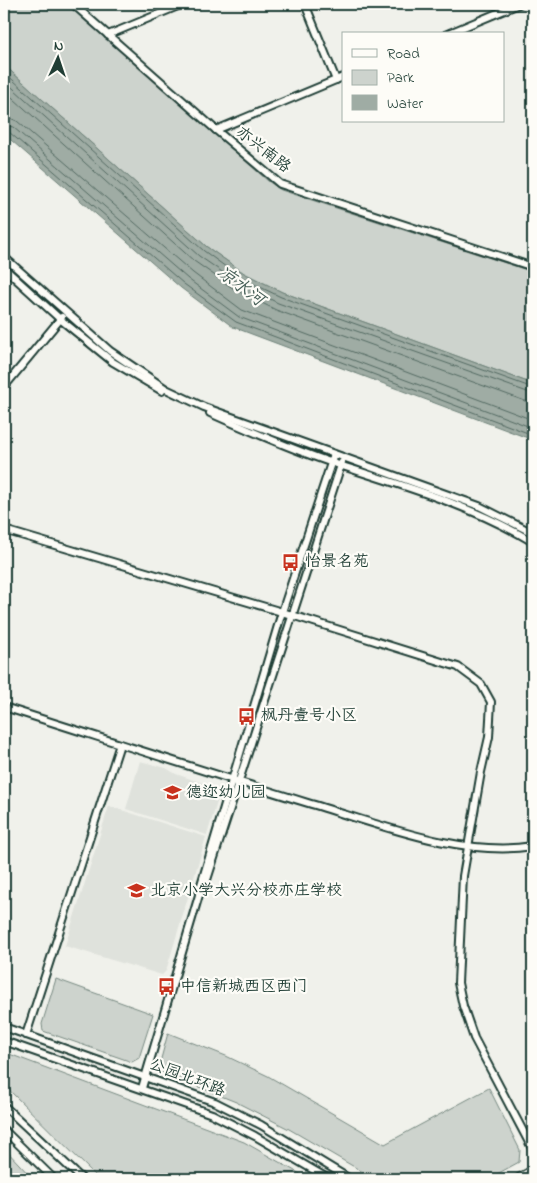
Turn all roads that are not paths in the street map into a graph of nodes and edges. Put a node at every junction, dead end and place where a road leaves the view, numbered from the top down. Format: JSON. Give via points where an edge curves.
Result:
{"nodes":[{"id":1,"x":72,"y":4,"type":"edge"},
{"id":2,"x":183,"y":4,"type":"edge"},
{"id":3,"x":305,"y":4,"type":"edge"},
{"id":4,"x":519,"y":4,"type":"edge"},
{"id":5,"x":452,"y":32,"type":"edge"},
{"id":6,"x":108,"y":35,"type":"junction"},
{"id":7,"x":340,"y":78,"type":"edge"},
{"id":8,"x":216,"y":130,"type":"junction"},
{"id":9,"x":4,"y":257,"type":"edge"},
{"id":10,"x":533,"y":267,"type":"edge"},
{"id":11,"x":4,"y":268,"type":"edge"},
{"id":12,"x":66,"y":312,"type":"junction"},
{"id":13,"x":60,"y":319,"type":"junction"},
{"id":14,"x":4,"y":387,"type":"edge"},
{"id":15,"x":334,"y":454,"type":"junction"},
{"id":16,"x":344,"y":457,"type":"junction"},
{"id":17,"x":331,"y":462,"type":"junction"},
{"id":18,"x":341,"y":465,"type":"junction"},
{"id":19,"x":4,"y":530,"type":"edge"},
{"id":20,"x":533,"y":533,"type":"edge"},
{"id":21,"x":533,"y":542,"type":"edge"},
{"id":22,"x":282,"y":612,"type":"junction"},
{"id":23,"x":292,"y":616,"type":"junction"},
{"id":24,"x":4,"y":706,"type":"edge"},
{"id":25,"x":120,"y":744,"type":"junction"},
{"id":26,"x":232,"y":780,"type":"junction"},
{"id":27,"x":240,"y":782,"type":"junction"},
{"id":28,"x":467,"y":846,"type":"junction"},
{"id":29,"x":533,"y":846,"type":"edge"},
{"id":30,"x":199,"y":895,"type":"junction"},
{"id":31,"x":4,"y":1027,"type":"edge"},
{"id":32,"x":26,"y":1035,"type":"junction"},
{"id":33,"x":4,"y":1042,"type":"edge"},
{"id":34,"x":146,"y":1077,"type":"junction"},
{"id":35,"x":142,"y":1088,"type":"junction"},
{"id":36,"x":4,"y":1106,"type":"edge"},
{"id":37,"x":4,"y":1130,"type":"edge"},
{"id":38,"x":533,"y":1150,"type":"edge"},
{"id":39,"x":533,"y":1171,"type":"edge"},
{"id":40,"x":80,"y":1177,"type":"edge"},
{"id":41,"x":54,"y":1179,"type":"edge"},
{"id":42,"x":329,"y":1179,"type":"edge"},
{"id":43,"x":350,"y":1179,"type":"edge"},
{"id":44,"x":519,"y":1179,"type":"edge"}],
"edges":[{"from":1,"to":6,"type":"street","name":"亦兴南路"},
{"from":2,"to":6,"type":"street"},
{"from":3,"to":7,"type":"street"},
{"from":4,"to":5,"type":"street"},
{"from":6,"to":8,"type":"street","name":"亦兴南路"},
{"from":7,"to":8,"type":"street"},
{"from":8,"to":10,"type":"street","name":"亦兴南路","via":[[280,184]]},
{"from":9,"to":12,"type":"street"},
{"from":11,"to":13,"type":"street"},
{"from":12,"to":13,"type":"street"},
{"from":12,"to":15,"type":"street","via":[[110,351],[166,389],[204,407]]},
{"from":13,"to":14,"type":"street"},
{"from":13,"to":17,"type":"street","via":[[112,362],[172,397],[263,437]]},
{"from":15,"to":16,"type":"street"},
{"from":15,"to":17,"type":"street"},
{"from":16,"to":18,"type":"street"},
{"from":16,"to":20,"type":"street","via":[[479,506]]},
{"from":17,"to":18,"type":"street"},
{"from":17,"to":22,"type":"street"},
{"from":18,"to":21,"type":"street","via":[[475,512]]},
{"from":18,"to":23,"type":"street"},
{"from":19,"to":22,"type":"street"},
{"from":22,"to":23,"type":"street"},
{"from":22,"to":26,"type":"street"},
{"from":23,"to":27,"type":"street"},
{"from":23,"to":28,"type":"street","via":[[458,667],[481,684],[490,702],[490,737]]},
{"from":24,"to":25,"type":"street"},
{"from":25,"to":26,"type":"street"},
{"from":25,"to":32,"type":"street"},
{"from":26,"to":27,"type":"street"},
{"from":26,"to":30,"type":"street"},
{"from":27,"to":28,"type":"street","via":[[424,838]]},
{"from":27,"to":30,"type":"street","via":[[204,889]]},
{"from":28,"to":29,"type":"street"},
{"from":28,"to":38,"type":"street","via":[[458,984],[474,1038]]},
{"from":30,"to":34,"type":"street"},
{"from":31,"to":32,"type":"street","name":"公园北环路"},
{"from":32,"to":34,"type":"street","name":"公园北环路"},
{"from":33,"to":35,"type":"street","name":"公园北环路"},
{"from":34,"to":35,"type":"street"},
{"from":34,"to":43,"type":"street","name":"公园北环路","via":[[215,1102],[261,1125]]},
{"from":35,"to":42,"type":"street","name":"公园北环路","via":[[212,1114]]},
{"from":36,"to":40,"type":"street"},
{"from":37,"to":41,"type":"street"},
{"from":39,"to":44,"type":"main road"}]}
